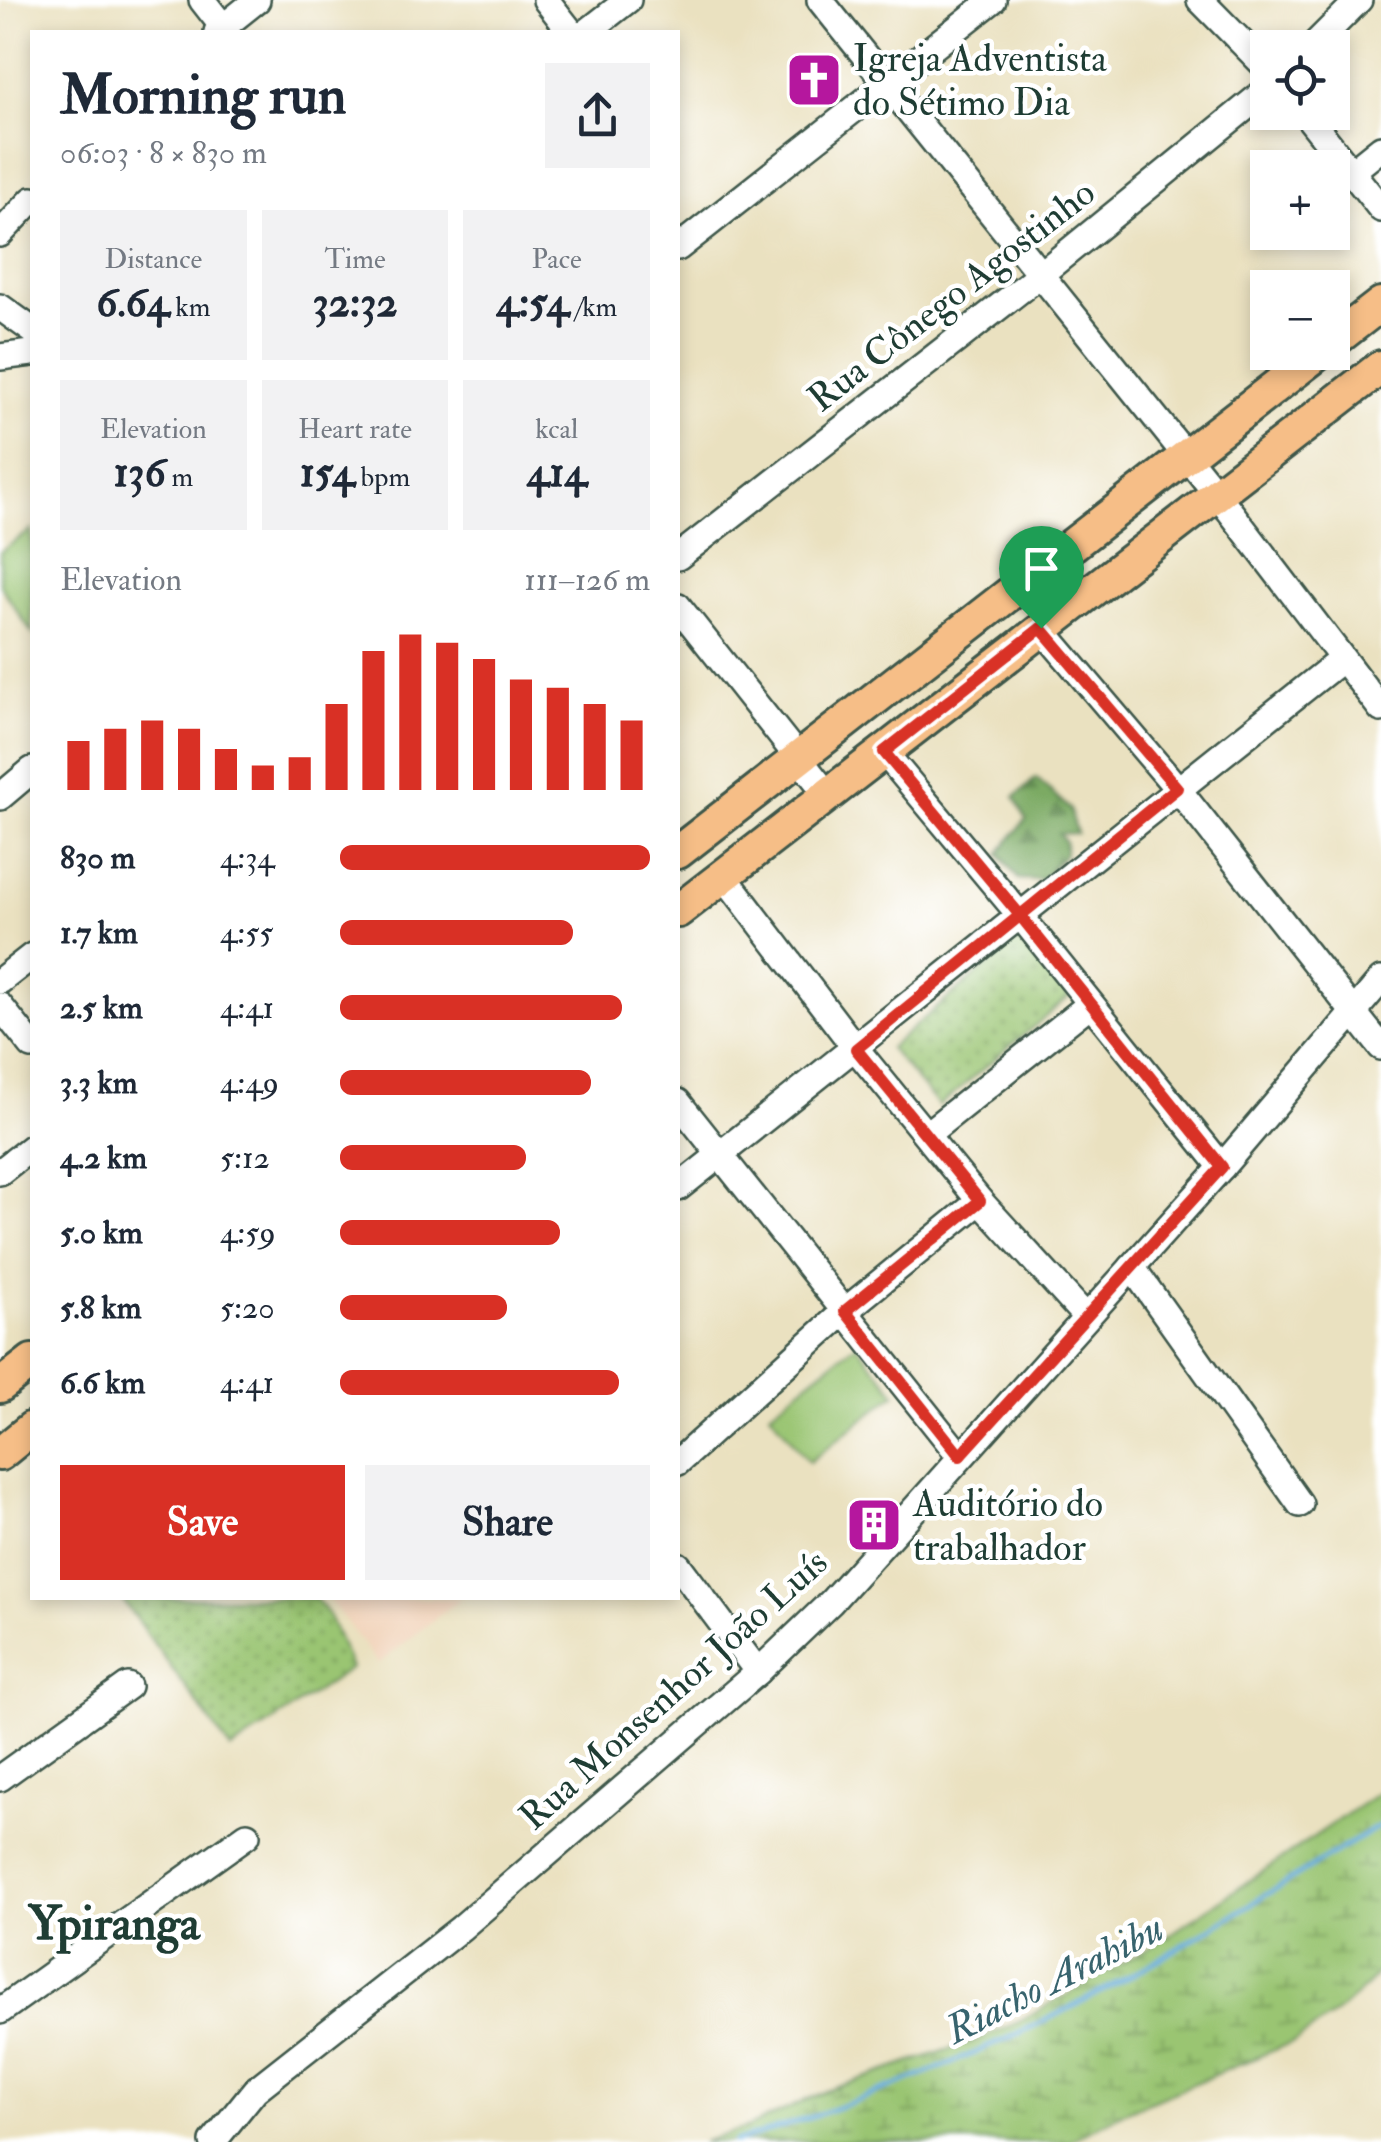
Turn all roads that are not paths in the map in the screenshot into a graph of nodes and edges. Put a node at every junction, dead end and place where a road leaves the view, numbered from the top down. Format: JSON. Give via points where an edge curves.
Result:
{"nodes":[{"id":1,"x":202,"y":0,"type":"edge"},
{"id":2,"x":257,"y":0,"type":"edge"},
{"id":3,"x":546,"y":0,"type":"edge"},
{"id":4,"x":628,"y":0,"type":"edge"},
{"id":5,"x":820,"y":0,"type":"edge"},
{"id":6,"x":993,"y":0,"type":"edge"},
{"id":7,"x":1200,"y":0,"type":"edge"},
{"id":8,"x":1359,"y":0,"type":"edge"},
{"id":9,"x":221,"y":30,"type":"edge"},
{"id":10,"x":223,"y":30,"type":"edge"},
{"id":11,"x":569,"y":30,"type":"edge"},
{"id":12,"x":590,"y":30,"type":"edge"},
{"id":13,"x":1330,"y":30,"type":"edge"},
{"id":14,"x":1250,"y":51,"type":"edge"},
{"id":15,"x":886,"y":84,"type":"junction"},
{"id":16,"x":1250,"y":104,"type":"edge"},
{"id":17,"x":1318,"y":130,"type":"edge"},
{"id":18,"x":1381,"y":148,"type":"edge"},
{"id":19,"x":1333,"y":150,"type":"edge"},
{"id":20,"x":1350,"y":172,"type":"joint"},
{"id":21,"x":30,"y":202,"type":"edge"},
{"id":22,"x":1381,"y":208,"type":"edge"},
{"id":23,"x":0,"y":234,"type":"edge"},
{"id":24,"x":680,"y":246,"type":"edge"},
{"id":25,"x":1041,"y":274,"type":"junction"},
{"id":26,"x":1381,"y":304,"type":"edge"},
{"id":27,"x":0,"y":306,"type":"edge"},
{"id":28,"x":30,"y":328,"type":"edge"},
{"id":29,"x":1350,"y":328,"type":"edge"},
{"id":30,"x":30,"y":353,"type":"edge"},
{"id":31,"x":0,"y":357,"type":"edge"},
{"id":32,"x":1381,"y":367,"type":"edge"},
{"id":33,"x":1297,"y":370,"type":"edge"},
{"id":34,"x":1187,"y":457,"type":"junction"},
{"id":35,"x":1216,"y":494,"type":"junction"},
{"id":36,"x":680,"y":554,"type":"edge"},
{"id":37,"x":680,"y":609,"type":"edge"},
{"id":38,"x":1041,"y":628,"type":"junction"},
{"id":39,"x":1342,"y":659,"type":"junction"},
{"id":40,"x":1381,"y":710,"type":"edge"},
{"id":41,"x":884,"y":752,"type":"junction"},
{"id":42,"x":796,"y":758,"type":"junction"},
{"id":43,"x":30,"y":772,"type":"edge"},
{"id":44,"x":1177,"y":788,"type":"junction"},
{"id":45,"x":826,"y":794,"type":"junction"},
{"id":46,"x":0,"y":797,"type":"edge"},
{"id":47,"x":680,"y":850,"type":"edge"},
{"id":48,"x":724,"y":876,"type":"junction"},
{"id":49,"x":680,"y":909,"type":"edge"},
{"id":50,"x":1019,"y":914,"type":"junction"},
{"id":51,"x":30,"y":958,"type":"edge"},
{"id":52,"x":1381,"y":980,"type":"edge"},
{"id":53,"x":0,"y":981,"type":"edge"},
{"id":54,"x":1089,"y":1005,"type":"junction"},
{"id":55,"x":0,"y":1006,"type":"edge"},
{"id":56,"x":1354,"y":1011,"type":"junction"},
{"id":57,"x":30,"y":1044,"type":"edge"},
{"id":58,"x":1381,"y":1047,"type":"edge"},
{"id":59,"x":856,"y":1049,"type":"junction"},
{"id":60,"x":680,"y":1104,"type":"edge"},
{"id":61,"x":927,"y":1134,"type":"junction"},
{"id":62,"x":30,"y":1149,"type":"edge"},
{"id":63,"x":720,"y":1154,"type":"junction"},
{"id":64,"x":1222,"y":1167,"type":"junction"},
{"id":65,"x":0,"y":1172,"type":"edge"},
{"id":66,"x":680,"y":1186,"type":"edge"},
{"id":67,"x":980,"y":1201,"type":"junction"},
{"id":68,"x":1132,"y":1266,"type":"junction"},
{"id":69,"x":845,"y":1311,"type":"junction"},
{"id":70,"x":1086,"y":1317,"type":"junction"},
{"id":71,"x":30,"y":1363,"type":"edge"},
{"id":72,"x":0,"y":1386,"type":"edge"},
{"id":73,"x":30,"y":1430,"type":"edge"},
{"id":74,"x":0,"y":1454,"type":"edge"},
{"id":75,"x":960,"y":1456,"type":"junction"},
{"id":76,"x":680,"y":1460,"type":"edge"},
{"id":77,"x":1300,"y":1504,"type":"dead end"},
{"id":78,"x":680,"y":1568,"type":"edge"},
{"id":79,"x":758,"y":1672,"type":"junction"},
{"id":80,"x":128,"y":1686,"type":"dead end"},
{"id":81,"x":0,"y":1778,"type":"edge"},
{"id":82,"x":247,"y":1835,"type":"dead end"},
{"id":83,"x":0,"y":2011,"type":"edge"},
{"id":84,"x":213,"y":2142,"type":"edge"}],
"edges":[{"from":1,"to":9,"type":"street"},
{"from":2,"to":10,"type":"street"},
{"from":3,"to":11,"type":"street"},
{"from":4,"to":12,"type":"street"},
{"from":5,"to":15,"type":"street"},
{"from":6,"to":15,"type":"street"},
{"from":7,"to":14,"type":"street"},
{"from":8,"to":13,"type":"street"},
{"from":15,"to":24,"type":"street"},
{"from":15,"to":25,"type":"street"},
{"from":16,"to":25,"type":"street","name":"Rua Cônego Agostinho"},
{"from":17,"to":19,"type":"street"},
{"from":18,"to":20,"type":"street"},
{"from":20,"to":22,"type":"street"},
{"from":21,"to":23,"type":"street"},
{"from":25,"to":34,"type":"street"},
{"from":25,"to":36,"type":"street","name":"Rua Cônego Agostinho"},
{"from":26,"to":29,"type":"main road"},
{"from":27,"to":28,"type":"street"},
{"from":30,"to":31,"type":"street"},
{"from":32,"to":35,"type":"main road"},
{"from":33,"to":34,"type":"main road"},
{"from":34,"to":35,"type":"street"},
{"from":34,"to":42,"type":"main road"},
{"from":35,"to":38,"type":"main road"},
{"from":35,"to":39,"type":"street"},
{"from":37,"to":42,"type":"street"},
{"from":38,"to":41,"type":"main road"},
{"from":38,"to":44,"type":"street"},
{"from":39,"to":40,"type":"street"},
{"from":39,"to":44,"type":"street"},
{"from":41,"to":45,"type":"main road"},
{"from":41,"to":50,"type":"street"},
{"from":42,"to":45,"type":"street"},
{"from":42,"to":47,"type":"main road"},
{"from":43,"to":46,"type":"street"},
{"from":44,"to":50,"type":"street"},
{"from":44,"to":56,"type":"street"},
{"from":45,"to":48,"type":"main road"},
{"from":48,"to":49,"type":"main road"},
{"from":48,"to":59,"type":"street"},
{"from":50,"to":54,"type":"street"},
{"from":50,"to":59,"type":"street"},
{"from":51,"to":53,"type":"street"},
{"from":52,"to":56,"type":"street","name":"Rua Monsenhor João Luís"},
{"from":54,"to":61,"type":"street"},
{"from":54,"to":64,"type":"street"},
{"from":55,"to":57,"type":"street"},
{"from":56,"to":58,"type":"street"},
{"from":56,"to":64,"type":"street","name":"Rua Monsenhor João Luís"},
{"from":59,"to":61,"type":"street"},
{"from":59,"to":63,"type":"street"},
{"from":60,"to":63,"type":"street"},
{"from":61,"to":67,"type":"street"},
{"from":62,"to":65,"type":"street"},
{"from":63,"to":66,"type":"street"},
{"from":63,"to":69,"type":"street"},
{"from":64,"to":68,"type":"street","name":"Rua Monsenhor João Luís"},
{"from":67,"to":69,"type":"street"},
{"from":67,"to":70,"type":"street"},
{"from":68,"to":70,"type":"street","name":"Rua Monsenhor João Luís"},
{"from":68,"to":77,"type":"street"},
{"from":69,"to":75,"type":"street"},
{"from":69,"to":76,"type":"street"},
{"from":70,"to":75,"type":"street","name":"Rua Monsenhor João Luís"},
{"from":71,"to":72,"type":"main road"},
{"from":73,"to":74,"type":"main road"},
{"from":75,"to":79,"type":"street","name":"Rua Monsenhor João Luís"},
{"from":78,"to":79,"type":"street"},
{"from":79,"to":84,"type":"street","name":"Rua Monsenhor João Luís","via":[[461,1928],[255,2090]]},
{"from":80,"to":81,"type":"street"},
{"from":82,"to":83,"type":"street"}]}
